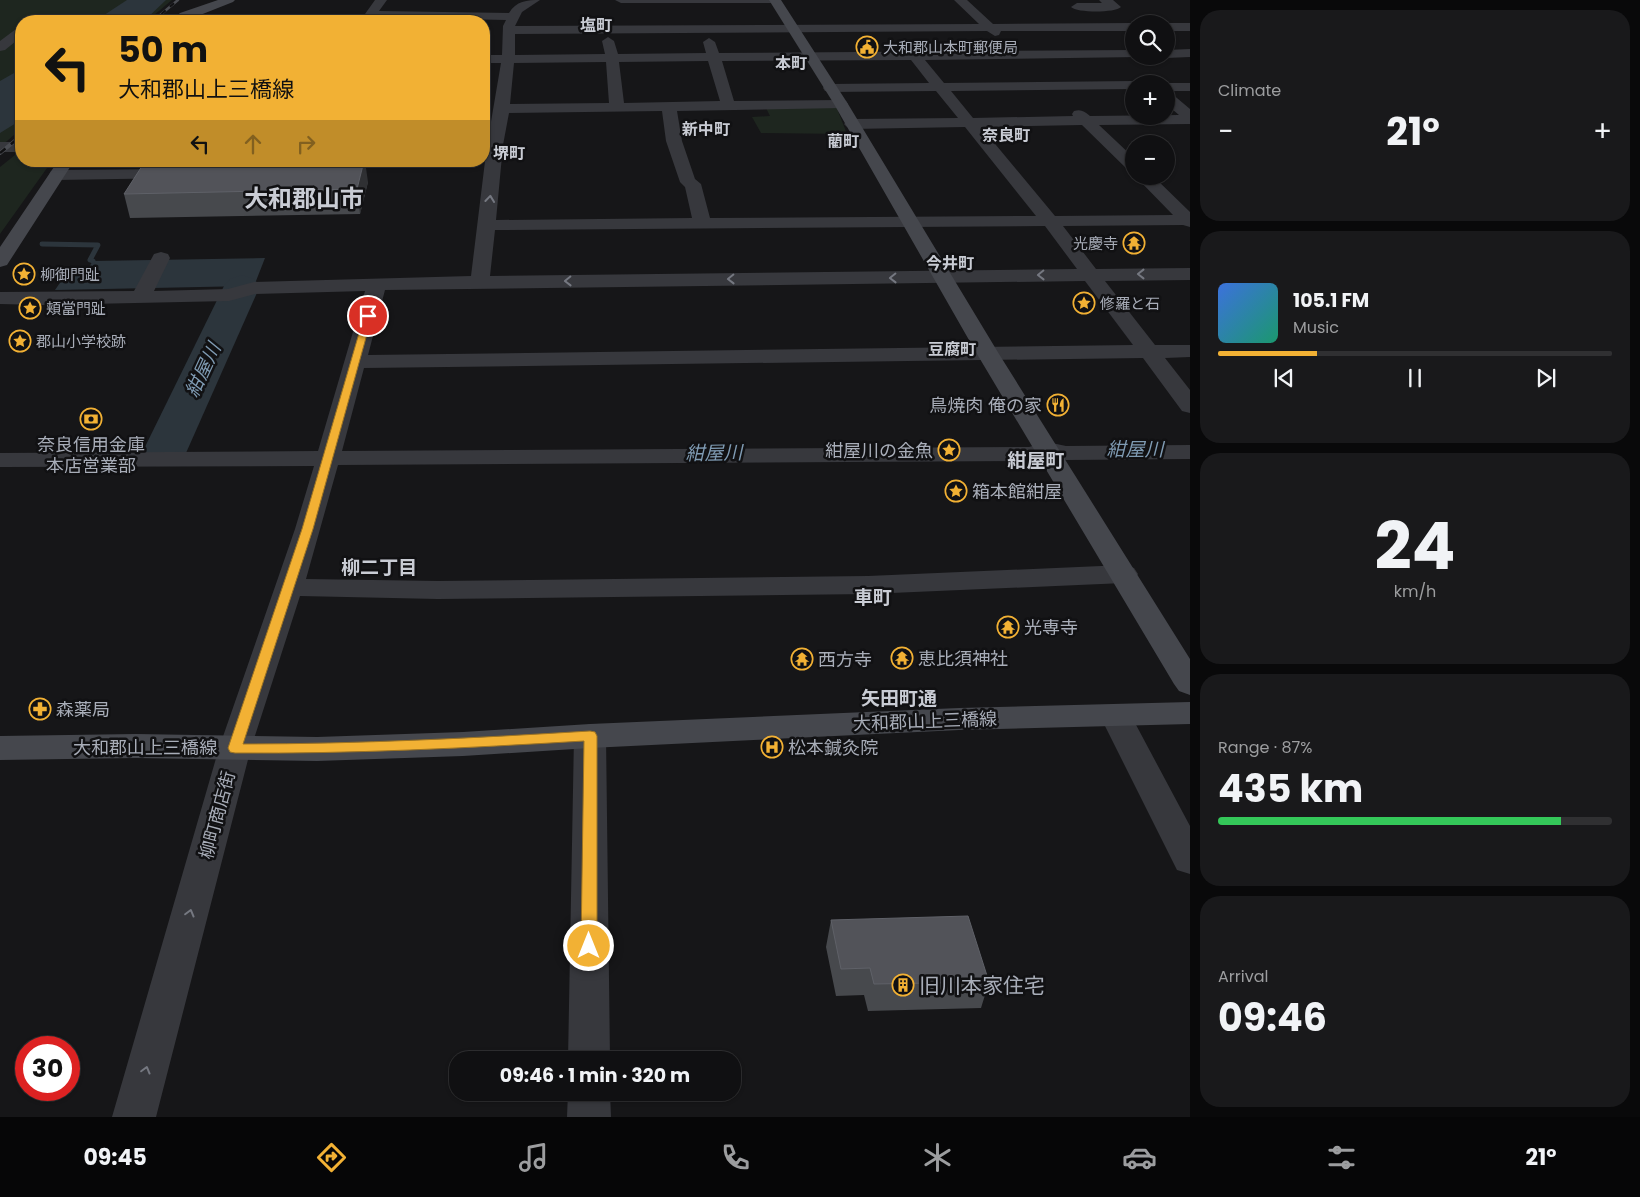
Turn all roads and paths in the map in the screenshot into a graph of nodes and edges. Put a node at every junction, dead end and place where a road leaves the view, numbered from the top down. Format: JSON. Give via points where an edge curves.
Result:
{"nodes":[{"id":1,"x":229,"y":0,"type":"edge"},
{"id":2,"x":381,"y":0,"type":"edge"},
{"id":3,"x":534,"y":0,"type":"edge"},
{"id":4,"x":621,"y":0,"type":"edge"},
{"id":5,"x":775,"y":0,"type":"edge"},
{"id":6,"x":960,"y":0,"type":"edge"},
{"id":7,"x":1105,"y":0,"type":"edge"},
{"id":8,"x":480,"y":3,"type":"dead end"},
{"id":9,"x":188,"y":15,"type":"edge"},
{"id":10,"x":425,"y":15,"type":"edge"},
{"id":11,"x":479,"y":15,"type":"edge"},
{"id":12,"x":490,"y":18,"type":"edge"},
{"id":13,"x":511,"y":23,"type":"junction"},
{"id":14,"x":988,"y":26,"type":"junction"},
{"id":15,"x":1081,"y":26,"type":"junction"},
{"id":16,"x":1125,"y":27,"type":"edge"},
{"id":17,"x":1175,"y":27,"type":"edge"},
{"id":18,"x":1190,"y":27,"type":"edge"},
{"id":19,"x":705,"y":28,"type":"junction"},
{"id":20,"x":791,"y":28,"type":"junction"},
{"id":21,"x":0,"y":29,"type":"edge"},
{"id":22,"x":607,"y":29,"type":"junction"},
{"id":23,"x":15,"y":31,"type":"edge"},
{"id":24,"x":15,"y":36,"type":"edge"},
{"id":25,"x":0,"y":47,"type":"edge"},
{"id":26,"x":1190,"y":53,"type":"edge"},
{"id":27,"x":1018,"y":54,"type":"junction"},
{"id":28,"x":1115,"y":54,"type":"junction"},
{"id":29,"x":1175,"y":54,"type":"edge"},
{"id":30,"x":914,"y":55,"type":"junction"},
{"id":31,"x":810,"y":56,"type":"junction"},
{"id":32,"x":713,"y":57,"type":"junction"},
{"id":33,"x":612,"y":58,"type":"junction"},
{"id":34,"x":490,"y":59,"type":"edge"},
{"id":35,"x":508,"y":59,"type":"junction"},
{"id":36,"x":1136,"y":71,"type":"edge"},
{"id":37,"x":1049,"y":85,"type":"junction"},
{"id":38,"x":940,"y":86,"type":"junction"},
{"id":39,"x":1175,"y":87,"type":"edge"},
{"id":40,"x":1190,"y":87,"type":"edge"},
{"id":41,"x":835,"y":96,"type":"junction"},
{"id":42,"x":1175,"y":104,"type":"edge"},
{"id":43,"x":617,"y":107,"type":"junction"},
{"id":44,"x":669,"y":107,"type":"junction"},
{"id":45,"x":729,"y":107,"type":"junction"},
{"id":46,"x":502,"y":109,"type":"junction"},
{"id":47,"x":1190,"y":118,"type":"edge"},
{"id":48,"x":1086,"y":121,"type":"junction"},
{"id":49,"x":969,"y":122,"type":"junction"},
{"id":50,"x":852,"y":124,"type":"junction"},
{"id":51,"x":490,"y":142,"type":"edge"},
{"id":52,"x":0,"y":147,"type":"edge"},
{"id":53,"x":15,"y":147,"type":"edge"},
{"id":54,"x":1125,"y":158,"type":"edge"},
{"id":55,"x":488,"y":167,"type":"edge"},
{"id":56,"x":62,"y":168,"type":"edge"},
{"id":57,"x":185,"y":174,"type":"edge"},
{"id":58,"x":1152,"y":185,"type":"edge"},
{"id":59,"x":1189,"y":220,"type":"edge"},
{"id":60,"x":1050,"y":221,"type":"junction"},
{"id":61,"x":910,"y":222,"type":"junction"},
{"id":62,"x":702,"y":223,"type":"junction"},
{"id":63,"x":487,"y":225,"type":"junction"},
{"id":64,"x":161,"y":258,"type":"dead end"},
{"id":65,"x":0,"y":262,"type":"edge"},
{"id":66,"x":1090,"y":274,"type":"junction"},
{"id":67,"x":1190,"y":274,"type":"edge"},
{"id":68,"x":942,"y":277,"type":"junction"},
{"id":69,"x":480,"y":282,"type":"junction"},
{"id":70,"x":377,"y":285,"type":"junction"},
{"id":71,"x":141,"y":297,"type":"junction"},
{"id":72,"x":0,"y":298,"type":"edge"},
{"id":73,"x":1148,"y":351,"type":"junction"},
{"id":74,"x":1190,"y":351,"type":"edge"},
{"id":75,"x":988,"y":354,"type":"junction"},
{"id":76,"x":354,"y":362,"type":"junction"},
{"id":77,"x":1190,"y":406,"type":"edge"},
{"id":78,"x":1190,"y":446,"type":"edge"},
{"id":79,"x":1047,"y":449,"type":"junction"},
{"id":80,"x":1190,"y":452,"type":"edge"},
{"id":81,"x":328,"y":459,"type":"junction"},
{"id":82,"x":0,"y":460,"type":"edge"},
{"id":83,"x":1124,"y":574,"type":"junction"},
{"id":84,"x":288,"y":587,"type":"junction"},
{"id":85,"x":1190,"y":684,"type":"edge"},
{"id":86,"x":1190,"y":713,"type":"edge"},
{"id":87,"x":1116,"y":716,"type":"junction"},
{"id":88,"x":590,"y":736,"type":"junction"},
{"id":89,"x":0,"y":748,"type":"edge"},
{"id":90,"x":235,"y":748,"type":"junction"},
{"id":91,"x":1190,"y":860,"type":"edge"},
{"id":92,"x":589,"y":1051,"type":"edge"},
{"id":93,"x":589,"y":1101,"type":"edge"},
{"id":94,"x":134,"y":1117,"type":"edge"},
{"id":95,"x":589,"y":1117,"type":"edge"}],
"edges":[{"from":1,"to":9,"type":"street"},
{"from":2,"to":10,"type":"street","via":[[371,14]]},
{"from":3,"to":13,"type":"street","via":[[517,10]]},
{"from":4,"to":5,"type":"street"},
{"from":5,"to":20,"type":"street"},
{"from":6,"to":14,"type":"street"},
{"from":7,"to":15,"type":"street","via":[[1114,7],[1063,7]]},
{"from":8,"to":11,"type":"street"},
{"from":12,"to":13,"type":"street"},
{"from":13,"to":22,"type":"street"},
{"from":13,"to":35,"type":"street"},
{"from":14,"to":15,"type":"street"},
{"from":14,"to":20,"type":"street"},
{"from":14,"to":27,"type":"street"},
{"from":15,"to":16,"type":"street"},
{"from":15,"to":28,"type":"street"},
{"from":17,"to":18,"type":"street"},
{"from":19,"to":20,"type":"street"},
{"from":19,"to":22,"type":"street"},
{"from":19,"to":32,"type":"street"},
{"from":20,"to":31,"type":"street"},
{"from":21,"to":23,"type":"street"},
{"from":22,"to":33,"type":"street"},
{"from":24,"to":25,"type":"street"},
{"from":26,"to":29,"type":"street"},
{"from":27,"to":28,"type":"street"},
{"from":27,"to":30,"type":"street"},
{"from":27,"to":37,"type":"street"},
{"from":28,"to":36,"type":"street"},
{"from":30,"to":31,"type":"street"},
{"from":30,"to":38,"type":"street"},
{"from":31,"to":32,"type":"street"},
{"from":31,"to":41,"type":"street"},
{"from":32,"to":33,"type":"street"},
{"from":32,"to":45,"type":"street"},
{"from":33,"to":35,"type":"street"},
{"from":33,"to":43,"type":"street"},
{"from":34,"to":35,"type":"street"},
{"from":35,"to":46,"type":"street"},
{"from":36,"to":37,"type":"street"},
{"from":37,"to":38,"type":"street"},
{"from":37,"to":48,"type":"street"},
{"from":38,"to":41,"type":"street"},
{"from":38,"to":49,"type":"street"},
{"from":39,"to":40,"type":"street"},
{"from":41,"to":45,"type":"street"},
{"from":41,"to":50,"type":"street"},
{"from":42,"to":47,"type":"street"},
{"from":43,"to":44,"type":"street"},
{"from":43,"to":46,"type":"street"},
{"from":44,"to":45,"type":"street"},
{"from":44,"to":62,"type":"street","via":[[674,141],[688,182],[693,184]]},
{"from":46,"to":51,"type":"street"},
{"from":47,"to":48,"type":"street"},
{"from":48,"to":49,"type":"street"},
{"from":48,"to":54,"type":"street"},
{"from":49,"to":50,"type":"street"},
{"from":49,"to":60,"type":"street"},
{"from":50,"to":61,"type":"street"},
{"from":52,"to":53,"type":"street"},
{"from":63,"to":55,"type":"street","one_way":true},
{"from":56,"to":57,"type":"street"},
{"from":56,"to":65,"type":"street"},
{"from":58,"to":59,"type":"street"},
{"from":59,"to":60,"type":"street"},
{"from":60,"to":61,"type":"street"},
{"from":60,"to":66,"type":"street"},
{"from":61,"to":62,"type":"street"},
{"from":61,"to":68,"type":"street"},
{"from":62,"to":63,"type":"street"},
{"from":63,"to":69,"type":"street"},
{"from":64,"to":71,"type":"street"},
{"from":67,"to":66,"type":"street","one_way":true},
{"from":66,"to":68,"type":"street","one_way":true},
{"from":66,"to":73,"type":"street"},
{"from":68,"to":69,"type":"street","one_way":true},
{"from":68,"to":75,"type":"street"},
{"from":69,"to":70,"type":"street"},
{"from":70,"to":71,"type":"street","via":[[254,288],[229,295]]},
{"from":70,"to":76,"type":"street","name":"柳町商店街"},
{"from":71,"to":72,"type":"street"},
{"from":73,"to":74,"type":"street"},
{"from":73,"to":75,"type":"street"},
{"from":73,"to":77,"type":"street"},
{"from":75,"to":76,"type":"street"},
{"from":75,"to":79,"type":"street"},
{"from":76,"to":81,"type":"street","name":"柳町商店街"},
{"from":78,"to":79,"type":"street"},
{"from":79,"to":80,"type":"street","via":[[1066,453]]},
{"from":79,"to":81,"type":"street","via":[[1030,454]]},
{"from":79,"to":83,"type":"street"},
{"from":81,"to":82,"type":"street"},
{"from":81,"to":84,"type":"street","name":"柳町商店街"},
{"from":83,"to":84,"type":"street","via":[[868,585],[438,590]]},
{"from":83,"to":85,"type":"street"},
{"from":84,"to":90,"type":"street","name":"柳町商店街"},
{"from":86,"to":87,"type":"street","name":"大和郡山上三橋線"},
{"from":87,"to":88,"type":"street","name":"大和郡山上三橋線","via":[[959,719]]},
{"from":87,"to":91,"type":"street"},
{"from":88,"to":90,"type":"street","name":"大和郡山上三橋線","via":[[444,745]]},
{"from":88,"to":92,"type":"street"},
{"from":89,"to":90,"type":"street","name":"大和郡山上三橋線"},
{"from":94,"to":90,"type":"street","name":"柳町商店街","one_way":true},
{"from":93,"to":95,"type":"street"}]}
